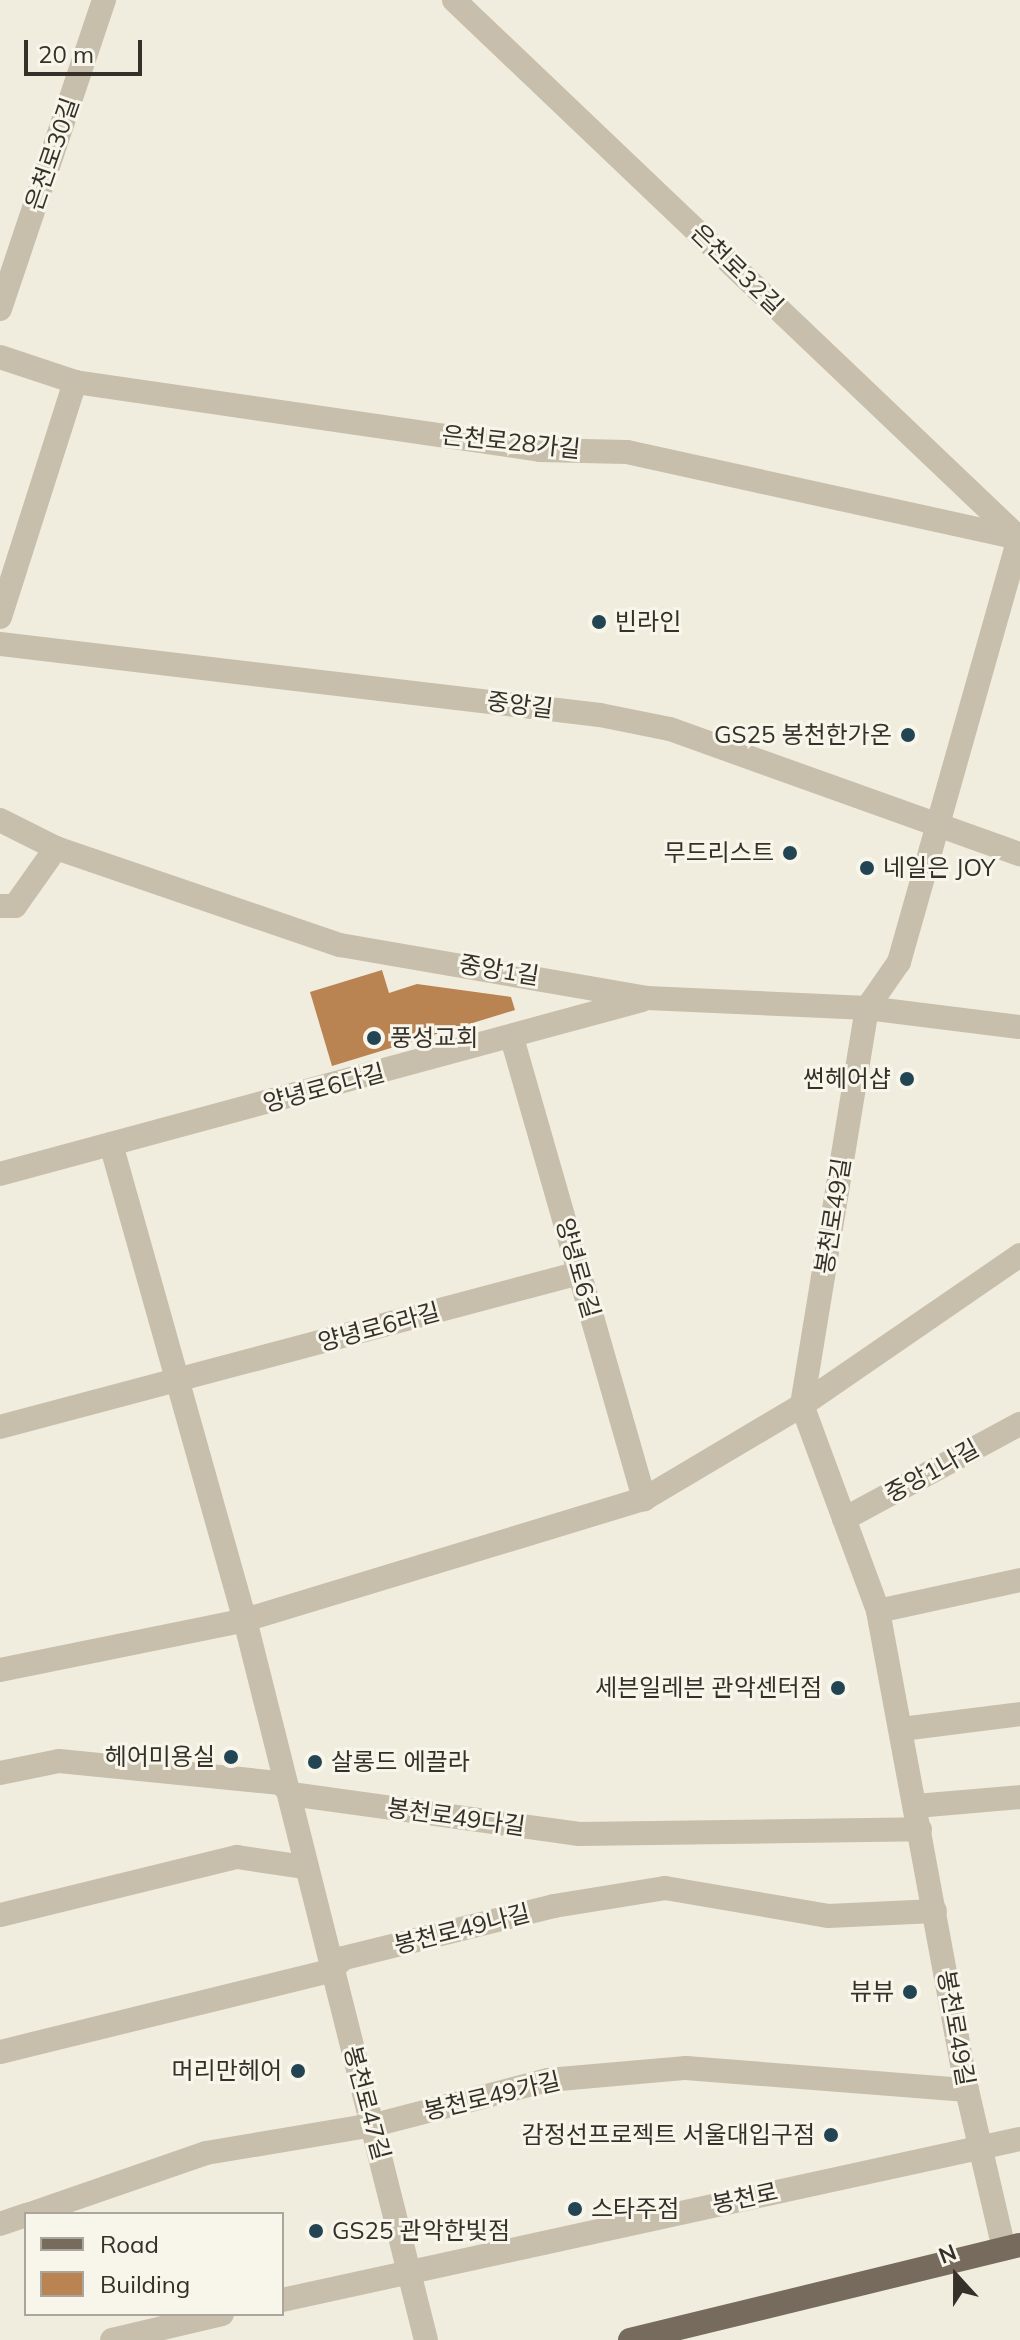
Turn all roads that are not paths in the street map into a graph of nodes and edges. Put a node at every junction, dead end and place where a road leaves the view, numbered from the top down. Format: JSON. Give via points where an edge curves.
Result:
{"nodes":[{"id":1,"x":104,"y":0,"type":"edge"},
{"id":2,"x":454,"y":0,"type":"edge"},
{"id":3,"x":0,"y":309,"type":"edge"},
{"id":4,"x":0,"y":357,"type":"edge"},
{"id":5,"x":75,"y":382,"type":"junction"},
{"id":6,"x":1020,"y":538,"type":"edge"},
{"id":7,"x":0,"y":617,"type":"edge"},
{"id":8,"x":0,"y":644,"type":"edge"},
{"id":9,"x":0,"y":820,"type":"edge"},
{"id":10,"x":943,"y":824,"type":"junction"},
{"id":11,"x":56,"y":848,"type":"junction"},
{"id":12,"x":1020,"y":854,"type":"edge"},
{"id":13,"x":0,"y":906,"type":"edge"},
{"id":14,"x":647,"y":998,"type":"junction"},
{"id":15,"x":867,"y":1008,"type":"junction"},
{"id":16,"x":1020,"y":1027,"type":"edge"},
{"id":17,"x":512,"y":1038,"type":"junction"},
{"id":18,"x":111,"y":1144,"type":"junction"},
{"id":19,"x":0,"y":1174,"type":"edge"},
{"id":20,"x":1020,"y":1255,"type":"edge"},
{"id":21,"x":579,"y":1273,"type":"junction"},
{"id":22,"x":178,"y":1381,"type":"junction"},
{"id":23,"x":802,"y":1405,"type":"junction"},
{"id":24,"x":1020,"y":1424,"type":"edge"},
{"id":25,"x":0,"y":1427,"type":"edge"},
{"id":26,"x":644,"y":1499,"type":"junction"},
{"id":27,"x":844,"y":1519,"type":"junction"},
{"id":28,"x":1020,"y":1580,"type":"edge"},
{"id":29,"x":878,"y":1611,"type":"junction"},
{"id":30,"x":245,"y":1620,"type":"junction"},
{"id":31,"x":0,"y":1670,"type":"edge"},
{"id":32,"x":1020,"y":1714,"type":"edge"},
{"id":33,"x":902,"y":1729,"type":"junction"},
{"id":34,"x":0,"y":1773,"type":"edge"},
{"id":35,"x":291,"y":1794,"type":"junction"},
{"id":36,"x":1020,"y":1797,"type":"edge"},
{"id":37,"x":918,"y":1818,"type":"junction"},
{"id":38,"x":305,"y":1867,"type":"junction"},
{"id":39,"x":935,"y":1911,"type":"junction"},
{"id":40,"x":0,"y":1915,"type":"edge"},
{"id":41,"x":330,"y":1971,"type":"junction"},
{"id":42,"x":0,"y":2052,"type":"edge"},
{"id":43,"x":967,"y":2090,"type":"junction"},
{"id":44,"x":374,"y":2125,"type":"junction"},
{"id":45,"x":1020,"y":2139,"type":"edge"},
{"id":46,"x":982,"y":2147,"type":"junction"},
{"id":47,"x":37,"y":2212,"type":"edge"},
{"id":48,"x":24,"y":2216,"type":"edge"},
{"id":49,"x":0,"y":2224,"type":"edge"},
{"id":50,"x":1012,"y":2247,"type":"edge"},
{"id":51,"x":409,"y":2270,"type":"junction"},
{"id":52,"x":284,"y":2300,"type":"edge"},
{"id":53,"x":214,"y":2316,"type":"edge"},
{"id":54,"x":112,"y":2340,"type":"edge"},
{"id":55,"x":426,"y":2340,"type":"edge"},
{"id":56,"x":630,"y":2340,"type":"edge"}],
"edges":[{"from":1,"to":3,"type":"street","name":"은천로30길"},
{"from":2,"to":6,"type":"street","name":"은천로32길"},
{"from":4,"to":5,"type":"street","name":"은천로28가길"},
{"from":5,"to":6,"type":"street","name":"은천로28가길","via":[[540,450],[627,452]]},
{"from":5,"to":7,"type":"street"},
{"from":6,"to":10,"type":"street"},
{"from":8,"to":10,"type":"street","name":"중앙길","via":[[600,715],[670,729]]},
{"from":9,"to":11,"type":"street","name":"중앙1길"},
{"from":10,"to":12,"type":"street","name":"중앙길"},
{"from":10,"to":15,"type":"street","name":"봉천로49길","via":[[899,962]]},
{"from":11,"to":13,"type":"street","via":[[15,906]]},
{"from":11,"to":14,"type":"street","name":"중앙1길","via":[[340,945]]},
{"from":14,"to":15,"type":"street","name":"중앙1길"},
{"from":14,"to":17,"type":"street","name":"양녕로6다길"},
{"from":15,"to":16,"type":"street","name":"중앙1길"},
{"from":15,"to":23,"type":"street","name":"봉천로49길"},
{"from":17,"to":18,"type":"street","name":"양녕로6다길"},
{"from":17,"to":21,"type":"street","name":"양녕로6길"},
{"from":18,"to":19,"type":"street","name":"양녕로6다길"},
{"from":18,"to":22,"type":"street"},
{"from":20,"to":23,"type":"street"},
{"from":21,"to":22,"type":"street","name":"양녕로6라길"},
{"from":21,"to":26,"type":"street","name":"양녕로6길"},
{"from":22,"to":25,"type":"street","name":"양녕로6라길"},
{"from":22,"to":30,"type":"street"},
{"from":23,"to":26,"type":"street"},
{"from":23,"to":27,"type":"street","name":"봉천로49길"},
{"from":24,"to":27,"type":"street","name":"중앙1나길"},
{"from":26,"to":30,"type":"street"},
{"from":27,"to":29,"type":"street","name":"봉천로49길"},
{"from":28,"to":29,"type":"street"},
{"from":29,"to":33,"type":"street","name":"봉천로49길"},
{"from":30,"to":31,"type":"street"},
{"from":30,"to":35,"type":"street","name":"봉천로47길"},
{"from":32,"to":33,"type":"street"},
{"from":33,"to":37,"type":"street","name":"봉천로49길"},
{"from":34,"to":35,"type":"street","name":"봉천로49다길","via":[[59,1761],[281,1783]]},
{"from":35,"to":37,"type":"street","name":"봉천로49다길","via":[[579,1834]]},
{"from":35,"to":38,"type":"street","name":"봉천로47길"},
{"from":36,"to":37,"type":"street"},
{"from":37,"to":39,"type":"street","name":"봉천로49길"},
{"from":38,"to":40,"type":"street","via":[[237,1857]]},
{"from":38,"to":41,"type":"street","name":"봉천로47길"},
{"from":39,"to":41,"type":"street","name":"봉천로49나길","via":[[828,1916],[665,1888],[554,1906],[344,1958]]},
{"from":39,"to":43,"type":"street","name":"봉천로49길"},
{"from":41,"to":42,"type":"street","name":"봉천로49나길"},
{"from":41,"to":44,"type":"street","name":"봉천로47길"},
{"from":43,"to":44,"type":"street","name":"봉천로49가길","via":[[686,2068],[548,2080]]},
{"from":43,"to":46,"type":"street","name":"봉천로49길"},
{"from":44,"to":47,"type":"street","name":"봉천로49가길","via":[[206,2153]]},
{"from":44,"to":51,"type":"street","name":"봉천로47길"},
{"from":45,"to":46,"type":"street","name":"봉천로"},
{"from":46,"to":50,"type":"street","name":"봉천로49길"},
{"from":46,"to":51,"type":"street","name":"봉천로"},
{"from":48,"to":49,"type":"street","name":"봉천로49가길"},
{"from":50,"to":56,"type":"main road"},
{"from":51,"to":52,"type":"street","name":"봉천로"},
{"from":51,"to":55,"type":"street","name":"봉천로47길"},
{"from":53,"to":54,"type":"street"}]}
